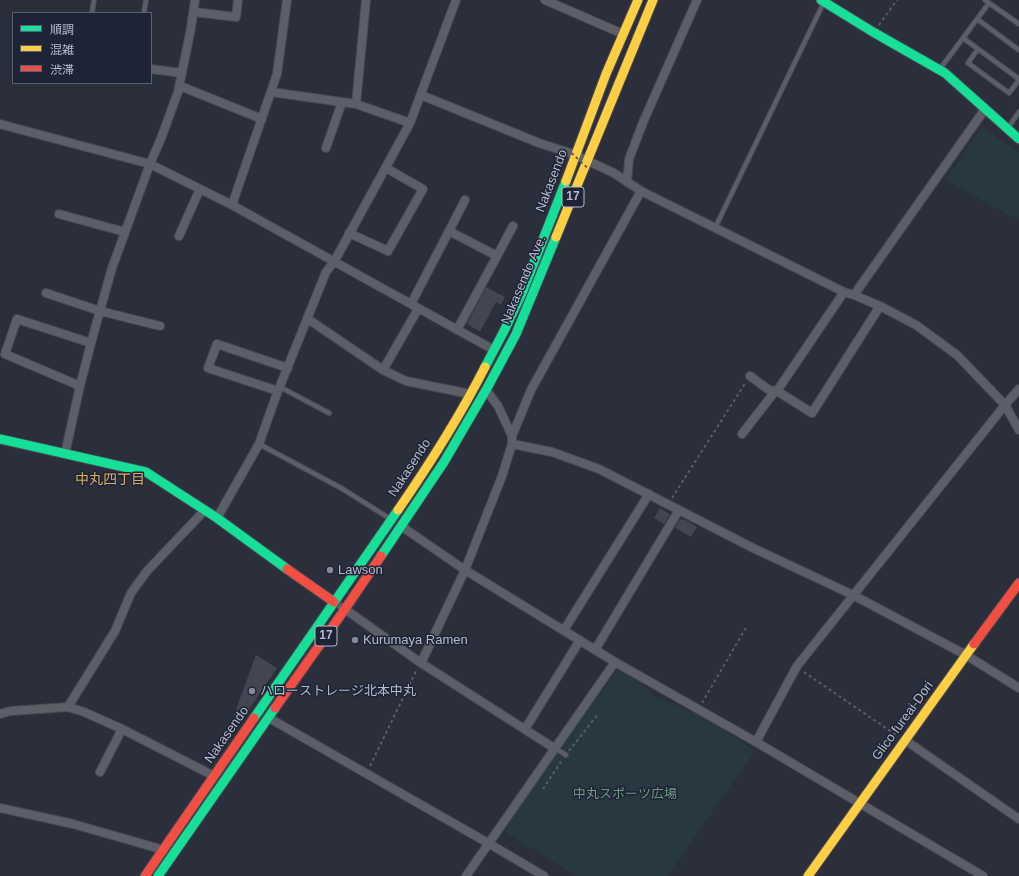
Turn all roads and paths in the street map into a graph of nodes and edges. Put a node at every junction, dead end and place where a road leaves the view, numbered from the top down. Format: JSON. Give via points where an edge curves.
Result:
{"nodes":[{"id":1,"x":94,"y":0,"type":"edge"},
{"id":2,"x":146,"y":0,"type":"edge"},
{"id":3,"x":195,"y":0,"type":"edge"},
{"id":4,"x":238,"y":0,"type":"edge"},
{"id":5,"x":287,"y":0,"type":"edge"},
{"id":6,"x":366,"y":0,"type":"edge"},
{"id":7,"x":456,"y":0,"type":"edge"},
{"id":8,"x":545,"y":0,"type":"edge"},
{"id":9,"x":638,"y":0,"type":"edge"},
{"id":10,"x":653,"y":0,"type":"edge"},
{"id":11,"x":697,"y":0,"type":"edge"},
{"id":12,"x":897,"y":0,"type":"edge"},
{"id":13,"x":985,"y":0,"type":"edge"},
{"id":14,"x":822,"y":1,"type":"edge"},
{"id":15,"x":989,"y":3,"type":"junction"},
{"id":16,"x":92,"y":12,"type":"edge"},
{"id":17,"x":144,"y":12,"type":"edge"},
{"id":18,"x":194,"y":12,"type":"junction"},
{"id":19,"x":977,"y":20,"type":"junction"},
{"id":20,"x":1019,"y":24,"type":"edge"},
{"id":21,"x":873,"y":32,"type":"junction"},
{"id":22,"x":623,"y":34,"type":"junction"},
{"id":23,"x":963,"y":38,"type":"junction"},
{"id":24,"x":978,"y":49,"type":"junction"},
{"id":25,"x":1019,"y":50,"type":"edge"},
{"id":26,"x":152,"y":69,"type":"edge"},
{"id":27,"x":939,"y":70,"type":"junction"},
{"id":28,"x":182,"y":73,"type":"junction"},
{"id":29,"x":1019,"y":79,"type":"edge"},
{"id":30,"x":180,"y":86,"type":"junction"},
{"id":31,"x":271,"y":92,"type":"junction"},
{"id":32,"x":421,"y":95,"type":"junction"},
{"id":33,"x":342,"y":102,"type":"junction"},
{"id":34,"x":356,"y":104,"type":"junction"},
{"id":35,"x":985,"y":109,"type":"junction"},
{"id":36,"x":1019,"y":112,"type":"edge"},
{"id":37,"x":262,"y":119,"type":"junction"},
{"id":38,"x":410,"y":123,"type":"junction"},
{"id":39,"x":0,"y":124,"type":"edge"},
{"id":40,"x":1008,"y":129,"type":"junction"},
{"id":41,"x":1019,"y":139,"type":"edge"},
{"id":42,"x":326,"y":148,"type":"dead end"},
{"id":43,"x":567,"y":149,"type":"dead end"},
{"id":44,"x":576,"y":156,"type":"junction"},
{"id":45,"x":588,"y":161,"type":"junction"},
{"id":46,"x":150,"y":164,"type":"junction"},
{"id":47,"x":386,"y":168,"type":"junction"},
{"id":48,"x":590,"y":170,"type":"dead end"},
{"id":49,"x":627,"y":182,"type":"junction"},
{"id":50,"x":200,"y":189,"type":"junction"},
{"id":51,"x":641,"y":191,"type":"junction"},
{"id":52,"x":465,"y":200,"type":"dead end"},
{"id":53,"x":232,"y":205,"type":"junction"},
{"id":54,"x":59,"y":214,"type":"dead end"},
{"id":55,"x":513,"y":226,"type":"dead end"},
{"id":56,"x":715,"y":228,"type":"junction"},
{"id":57,"x":450,"y":231,"type":"junction"},
{"id":58,"x":125,"y":232,"type":"junction"},
{"id":59,"x":349,"y":233,"type":"junction"},
{"id":60,"x":179,"y":236,"type":"dead end"},
{"id":61,"x":497,"y":256,"type":"junction"},
{"id":62,"x":334,"y":262,"type":"junction"},
{"id":63,"x":844,"y":292,"type":"junction"},
{"id":64,"x":46,"y":293,"type":"dead end"},
{"id":65,"x":854,"y":295,"type":"junction"},
{"id":66,"x":415,"y":306,"type":"junction"},
{"id":67,"x":880,"y":306,"type":"junction"},
{"id":68,"x":100,"y":311,"type":"junction"},
{"id":69,"x":308,"y":319,"type":"junction"},
{"id":70,"x":160,"y":326,"type":"dead end"},
{"id":71,"x":457,"y":330,"type":"junction"},
{"id":72,"x":91,"y":343,"type":"junction"},
{"id":73,"x":494,"y":350,"type":"junction"},
{"id":74,"x":288,"y":368,"type":"junction"},
{"id":75,"x":383,"y":370,"type":"junction"},
{"id":76,"x":750,"y":376,"type":"joint"},
{"id":77,"x":80,"y":386,"type":"junction"},
{"id":78,"x":279,"y":389,"type":"junction"},
{"id":79,"x":1019,"y":389,"type":"edge"},
{"id":80,"x":486,"y":390,"type":"junction"},
{"id":81,"x":777,"y":391,"type":"junction"},
{"id":82,"x":470,"y":394,"type":"junction"},
{"id":83,"x":1005,"y":405,"type":"junction"},
{"id":84,"x":329,"y":413,"type":"dead end"},
{"id":85,"x":1019,"y":430,"type":"edge"},
{"id":86,"x":742,"y":434,"type":"dead end"},
{"id":87,"x":512,"y":436,"type":"junction"},
{"id":88,"x":0,"y":439,"type":"edge"},
{"id":89,"x":259,"y":444,"type":"junction"},
{"id":90,"x":512,"y":444,"type":"junction"},
{"id":91,"x":65,"y":454,"type":"junction"},
{"id":92,"x":649,"y":494,"type":"junction"},
{"id":93,"x":668,"y":504,"type":"junction"},
{"id":94,"x":204,"y":510,"type":"junction"},
{"id":95,"x":679,"y":510,"type":"junction"},
{"id":96,"x":217,"y":518,"type":"junction"},
{"id":97,"x":392,"y":519,"type":"junction"},
{"id":98,"x":401,"y":526,"type":"junction"},
{"id":99,"x":465,"y":570,"type":"junction"},
{"id":100,"x":1019,"y":583,"type":"edge"},
{"id":101,"x":853,"y":595,"type":"junction"},
{"id":102,"x":334,"y":602,"type":"junction"},
{"id":103,"x":345,"y":609,"type":"junction"},
{"id":104,"x":748,"y":626,"type":"dead end"},
{"id":105,"x":564,"y":630,"type":"junction"},
{"id":106,"x":580,"y":640,"type":"junction"},
{"id":107,"x":595,"y":650,"type":"junction"},
{"id":108,"x":966,"y":655,"type":"junction"},
{"id":109,"x":615,"y":662,"type":"junction"},
{"id":110,"x":421,"y":663,"type":"junction"},
{"id":111,"x":797,"y":666,"type":"junction"},
{"id":112,"x":1019,"y":688,"type":"edge"},
{"id":113,"x":68,"y":707,"type":"junction"},
{"id":114,"x":699,"y":709,"type":"junction"},
{"id":115,"x":0,"y":714,"type":"edge"},
{"id":116,"x":598,"y":714,"type":"dead end"},
{"id":117,"x":269,"y":718,"type":"junction"},
{"id":118,"x":524,"y":728,"type":"junction"},
{"id":119,"x":122,"y":729,"type":"junction"},
{"id":120,"x":905,"y":740,"type":"junction"},
{"id":121,"x":756,"y":742,"type":"junction"},
{"id":122,"x":554,"y":748,"type":"junction"},
{"id":123,"x":571,"y":748,"type":"dead end"},
{"id":124,"x":566,"y":755,"type":"dead end"},
{"id":125,"x":559,"y":764,"type":"dead end"},
{"id":126,"x":100,"y":772,"type":"dead end"},
{"id":127,"x":366,"y":774,"type":"junction"},
{"id":128,"x":214,"y":776,"type":"junction"},
{"id":129,"x":543,"y":789,"type":"dead end"},
{"id":130,"x":860,"y":804,"type":"junction"},
{"id":131,"x":0,"y":808,"type":"edge"},
{"id":132,"x":1019,"y":819,"type":"edge"},
{"id":133,"x":488,"y":843,"type":"junction"},
{"id":134,"x":164,"y":850,"type":"junction"},
{"id":135,"x":146,"y":876,"type":"edge"},
{"id":136,"x":158,"y":876,"type":"edge"},
{"id":137,"x":466,"y":876,"type":"edge"},
{"id":138,"x":544,"y":876,"type":"edge"},
{"id":139,"x":808,"y":876,"type":"edge"},
{"id":140,"x":983,"y":876,"type":"edge"}],
"edges":[{"from":1,"to":16,"type":"lane"},
{"from":2,"to":17,"type":"lane"},
{"from":3,"to":18,"type":"street"},
{"from":4,"to":18,"type":"street","via":[[236,17]]},
{"from":5,"to":31,"type":"street","via":[[277,74]]},
{"from":6,"to":34,"type":"street"},
{"from":7,"to":32,"type":"street"},
{"from":8,"to":22,"type":"street"},
{"from":9,"to":22,"type":"main road","number":"17"},
{"from":10,"to":45,"type":"main road","name":"Nakasendo Ave.","number":"17"},
{"from":11,"to":49,"type":"street","via":[[641,127],[629,159]]},
{"from":12,"to":21,"type":"path"},
{"from":13,"to":15,"type":"lane"},
{"from":14,"to":21,"type":"main road"},
{"from":14,"to":56,"type":"lane"},
{"from":15,"to":19,"type":"lane"},
{"from":15,"to":20,"type":"lane"},
{"from":18,"to":28,"type":"street"},
{"from":19,"to":23,"type":"lane"},
{"from":19,"to":25,"type":"lane"},
{"from":21,"to":27,"type":"main road"},
{"from":22,"to":44,"type":"main road","name":"Nakasendo","number":"17"},
{"from":23,"to":24,"type":"lane"},
{"from":23,"to":27,"type":"lane"},
{"from":24,"to":29,"type":"lane"},
{"from":24,"to":29,"type":"lane","via":[[968,63],[1009,93]]},
{"from":26,"to":28,"type":"street"},
{"from":27,"to":35,"type":"main road"},
{"from":28,"to":30,"type":"street"},
{"from":30,"to":37,"type":"street"},
{"from":30,"to":46,"type":"street"},
{"from":31,"to":33,"type":"street"},
{"from":31,"to":37,"type":"street"},
{"from":32,"to":38,"type":"street"},
{"from":32,"to":44,"type":"street"},
{"from":33,"to":34,"type":"street"},
{"from":33,"to":42,"type":"street"},
{"from":34,"to":38,"type":"street"},
{"from":35,"to":40,"type":"main road"},
{"from":35,"to":65,"type":"street"},
{"from":36,"to":40,"type":"lane"},
{"from":37,"to":53,"type":"street"},
{"from":38,"to":47,"type":"street"},
{"from":39,"to":46,"type":"street"},
{"from":40,"to":41,"type":"main road"},
{"from":43,"to":48,"type":"path","bridge":true},
{"from":44,"to":45,"type":"street"},
{"from":44,"to":73,"type":"main road","name":"Nakasendo","number":"17","via":[[522,293]]},
{"from":45,"to":49,"type":"street"},
{"from":45,"to":80,"type":"main road","name":"Nakasendo Ave.","number":"17","via":[[516,334]]},
{"from":46,"to":50,"type":"street"},
{"from":46,"to":58,"type":"street"},
{"from":47,"to":59,"type":"street"},
{"from":47,"to":59,"type":"street","via":[[423,189],[388,251]]},
{"from":49,"to":51,"type":"street"},
{"from":50,"to":53,"type":"street"},
{"from":50,"to":60,"type":"street"},
{"from":51,"to":56,"type":"street"},
{"from":51,"to":87,"type":"street","via":[[531,390]]},
{"from":52,"to":57,"type":"street"},
{"from":53,"to":62,"type":"street"},
{"from":54,"to":58,"type":"street"},
{"from":55,"to":61,"type":"street"},
{"from":56,"to":63,"type":"street"},
{"from":57,"to":61,"type":"street"},
{"from":57,"to":66,"type":"street"},
{"from":58,"to":68,"type":"street"},
{"from":59,"to":62,"type":"street"},
{"from":61,"to":71,"type":"street"},
{"from":62,"to":66,"type":"street"},
{"from":62,"to":69,"type":"street","via":[[326,272]]},
{"from":63,"to":65,"type":"street"},
{"from":63,"to":81,"type":"street"},
{"from":64,"to":68,"type":"street"},
{"from":65,"to":67,"type":"street"},
{"from":66,"to":71,"type":"street"},
{"from":66,"to":75,"type":"street"},
{"from":67,"to":81,"type":"street","via":[[812,413]]},
{"from":67,"to":83,"type":"street","via":[[916,325],[957,355]]},
{"from":68,"to":70,"type":"street"},
{"from":68,"to":72,"type":"street"},
{"from":69,"to":74,"type":"street"},
{"from":69,"to":75,"type":"street"},
{"from":71,"to":73,"type":"street"},
{"from":72,"to":77,"type":"street"},
{"from":72,"to":77,"type":"street","via":[[17,319],[5,354]]},
{"from":73,"to":82,"type":"main road","name":"Nakasendo","number":"17"},
{"from":74,"to":78,"type":"street"},
{"from":74,"to":78,"type":"street","via":[[218,344],[208,368]]},
{"from":75,"to":82,"type":"street","via":[[406,381]]},
{"from":76,"to":81,"type":"street","via":[[769,390]]},
{"from":76,"to":93,"type":"path"},
{"from":77,"to":91,"type":"street"},
{"from":78,"to":84,"type":"lane"},
{"from":78,"to":89,"type":"street"},
{"from":79,"to":83,"type":"street"},
{"from":80,"to":87,"type":"street","via":[[498,406]]},
{"from":80,"to":98,"type":"main road","name":"Nakasendo","number":"17","via":[[444,462]]},
{"from":81,"to":86,"type":"street"},
{"from":82,"to":97,"type":"main road","name":"Nakasendo","number":"17"},
{"from":83,"to":85,"type":"street"},
{"from":83,"to":101,"type":"street"},
{"from":87,"to":90,"type":"street"},
{"from":88,"to":91,"type":"main road"},
{"from":89,"to":96,"type":"street"},
{"from":89,"to":97,"type":"lane"},
{"from":90,"to":92,"type":"street","via":[[552,452],[599,469]]},
{"from":90,"to":99,"type":"street"},
{"from":91,"to":94,"type":"main road","via":[[146,472]]},
{"from":92,"to":93,"type":"street"},
{"from":92,"to":105,"type":"street"},
{"from":93,"to":95,"type":"street"},
{"from":94,"to":96,"type":"main road"},
{"from":94,"to":113,"type":"street","via":[[147,571],[131,593],[115,631]]},
{"from":95,"to":101,"type":"street"},
{"from":95,"to":107,"type":"street"},
{"from":96,"to":102,"type":"main road"},
{"from":97,"to":102,"type":"main road","name":"Nakasendo","number":"17"},
{"from":98,"to":99,"type":"street"},
{"from":98,"to":103,"type":"main road","name":"Nakasendo","number":"17"},
{"from":99,"to":105,"type":"street"},
{"from":99,"to":110,"type":"street"},
{"from":100,"to":108,"type":"main road","name":"Glico fureai-Dori"},
{"from":101,"to":108,"type":"street"},
{"from":101,"to":111,"type":"street"},
{"from":102,"to":103,"type":"street"},
{"from":102,"to":128,"type":"main road","name":"Nakasendo","number":"17"},
{"from":103,"to":110,"type":"street"},
{"from":103,"to":117,"type":"main road","name":"Nakasendo","number":"17"},
{"from":104,"to":114,"type":"path"},
{"from":105,"to":106,"type":"street"},
{"from":106,"to":107,"type":"street"},
{"from":106,"to":118,"type":"street"},
{"from":107,"to":109,"type":"street"},
{"from":108,"to":112,"type":"street"},
{"from":108,"to":120,"type":"main road","name":"Glico fureai-Dori"},
{"from":109,"to":114,"type":"street"},
{"from":109,"to":122,"type":"street"},
{"from":110,"to":118,"type":"street"},
{"from":110,"to":127,"type":"path"},
{"from":111,"to":120,"type":"path"},
{"from":111,"to":121,"type":"street"},
{"from":113,"to":115,"type":"street"},
{"from":113,"to":119,"type":"street"},
{"from":114,"to":121,"type":"street"},
{"from":116,"to":123,"type":"path"},
{"from":117,"to":127,"type":"street"},
{"from":117,"to":136,"type":"main road","name":"Nakasendo","number":"17"},
{"from":118,"to":122,"type":"street"},
{"from":119,"to":126,"type":"street"},
{"from":119,"to":128,"type":"street"},
{"from":120,"to":130,"type":"main road","name":"Glico fureai-Dori"},
{"from":120,"to":132,"type":"street"},
{"from":121,"to":130,"type":"street"},
{"from":122,"to":124,"type":"lane"},
{"from":122,"to":133,"type":"street"},
{"from":125,"to":129,"type":"path"},
{"from":127,"to":133,"type":"street"},
{"from":128,"to":134,"type":"main road","name":"Nakasendo","number":"17"},
{"from":130,"to":139,"type":"main road","name":"Glico fureai-Dori"},
{"from":130,"to":140,"type":"street"},
{"from":131,"to":134,"type":"street","via":[[74,824]]},
{"from":133,"to":137,"type":"street"},
{"from":133,"to":138,"type":"street"},
{"from":134,"to":135,"type":"main road","name":"Nakasendo","number":"17"}]}
